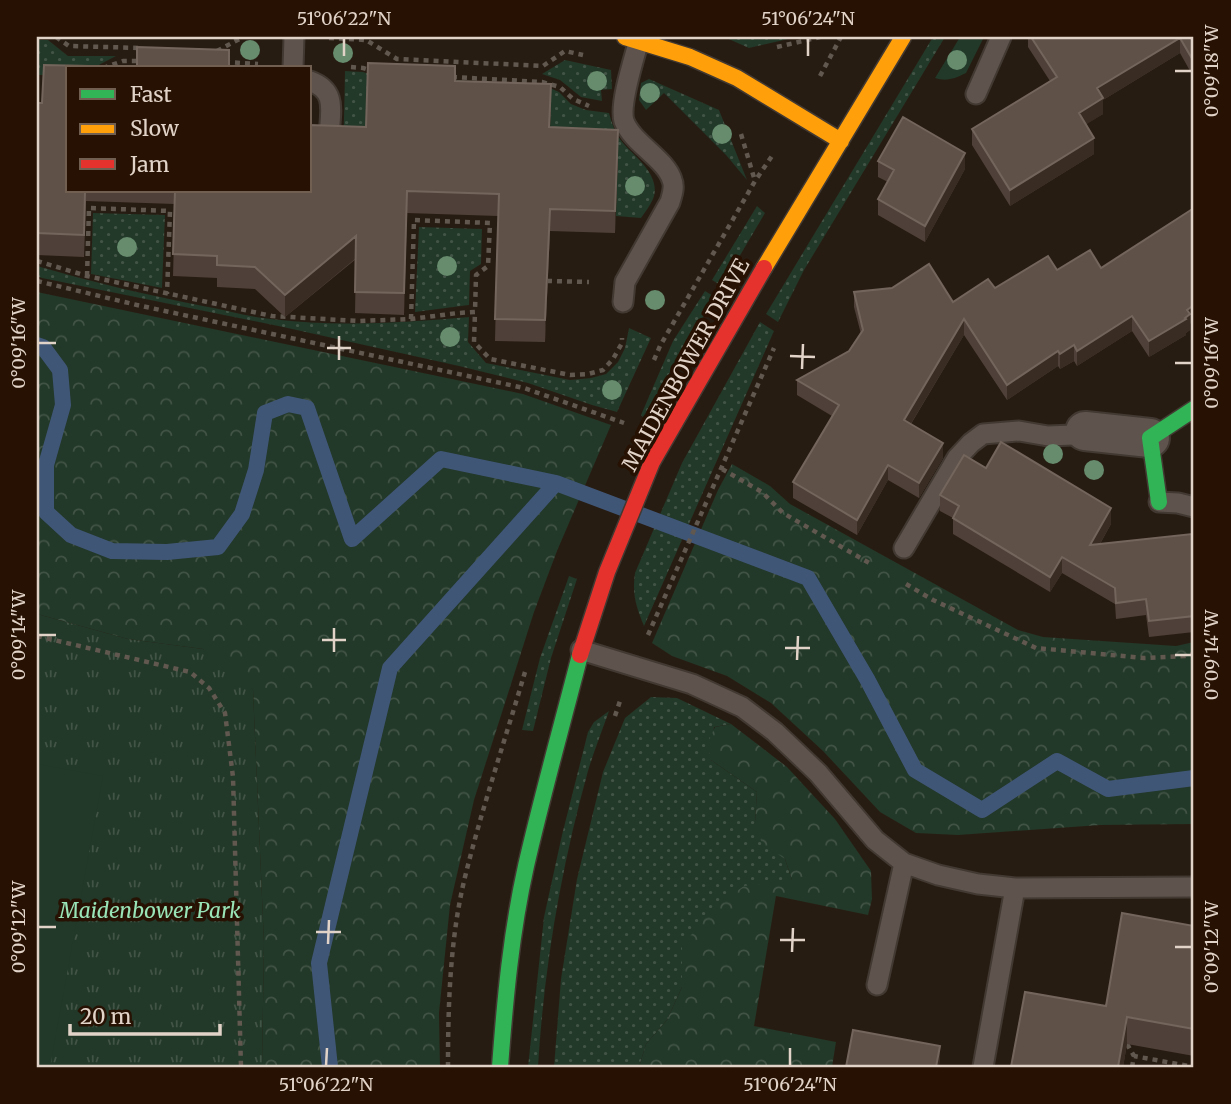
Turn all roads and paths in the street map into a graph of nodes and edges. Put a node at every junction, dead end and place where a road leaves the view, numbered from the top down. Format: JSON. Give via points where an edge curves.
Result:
{"nodes":[{"id":1,"x":56,"y":37,"type":"edge"},
{"id":2,"x":243,"y":37,"type":"edge"},
{"id":3,"x":294,"y":37,"type":"edge"},
{"id":4,"x":841,"y":37,"type":"edge"},
{"id":5,"x":903,"y":37,"type":"edge"},
{"id":6,"x":1001,"y":37,"type":"edge"},
{"id":7,"x":326,"y":38,"type":"edge"},
{"id":8,"x":632,"y":39,"type":"edge"},
{"id":9,"x":150,"y":48,"type":"edge"},
{"id":10,"x":204,"y":50,"type":"edge"},
{"id":11,"x":149,"y":61,"type":"edge"},
{"id":12,"x":214,"y":62,"type":"edge"},
{"id":13,"x":633,"y":65,"type":"junction"},
{"id":14,"x":108,"y":66,"type":"edge"},
{"id":15,"x":277,"y":66,"type":"edge"},
{"id":16,"x":293,"y":66,"type":"edge"},
{"id":17,"x":312,"y":67,"type":"edge"},
{"id":18,"x":379,"y":73,"type":"edge"},
{"id":19,"x":447,"y":76,"type":"edge"},
{"id":20,"x":312,"y":82,"type":"edge"},
{"id":21,"x":976,"y":94,"type":"dead end"},
{"id":22,"x":623,"y":109,"type":"junction"},
{"id":23,"x":799,"y":115,"type":"junction"},
{"id":24,"x":329,"y":137,"type":"edge"},
{"id":25,"x":841,"y":141,"type":"junction"},
{"id":26,"x":37,"y":261,"type":"edge"},
{"id":27,"x":87,"y":276,"type":"junction"},
{"id":28,"x":37,"y":281,"type":"edge"},
{"id":29,"x":698,"y":281,"type":"dead end"},
{"id":30,"x":167,"y":294,"type":"junction"},
{"id":31,"x":624,"y":302,"type":"dead end"},
{"id":32,"x":475,"y":312,"type":"junction"},
{"id":33,"x":411,"y":319,"type":"junction"},
{"id":34,"x":622,"y":334,"type":"dead end"},
{"id":35,"x":776,"y":342,"type":"dead end"},
{"id":36,"x":1194,"y":409,"type":"edge"},
{"id":37,"x":626,"y":424,"type":"dead end"},
{"id":38,"x":1084,"y":431,"type":"joint"},
{"id":39,"x":1150,"y":438,"type":"junction"},
{"id":40,"x":722,"y":469,"type":"junction"},
{"id":41,"x":1159,"y":502,"type":"joint"},
{"id":42,"x":1194,"y":507,"type":"edge"},
{"id":43,"x":904,"y":548,"type":"dead end"},
{"id":44,"x":876,"y":566,"type":"dead end"},
{"id":45,"x":898,"y":580,"type":"dead end"},
{"id":46,"x":37,"y":636,"type":"edge"},
{"id":47,"x":582,"y":650,"type":"junction"},
{"id":48,"x":1194,"y":654,"type":"edge"},
{"id":49,"x":633,"y":667,"type":"junction"},
{"id":50,"x":612,"y":722,"type":"dead end"},
{"id":51,"x":904,"y":863,"type":"junction"},
{"id":52,"x":1194,"y":887,"type":"edge"},
{"id":53,"x":1015,"y":888,"type":"junction"},
{"id":54,"x":877,"y":985,"type":"dead end"},
{"id":55,"x":1127,"y":1044,"type":"edge"},
{"id":56,"x":1134,"y":1056,"type":"junction"},
{"id":57,"x":241,"y":1067,"type":"edge"},
{"id":58,"x":500,"y":1067,"type":"edge"},
{"id":59,"x":983,"y":1067,"type":"edge"},
{"id":60,"x":1132,"y":1067,"type":"edge"},
{"id":61,"x":1194,"y":1067,"type":"edge"}],
"edges":[{"from":1,"to":9,"type":"path","via":[[69,46]]},
{"from":2,"to":10,"type":"path","via":[[218,51]]},
{"from":3,"to":16,"type":"lane"},
{"from":4,"to":23,"type":"path"},
{"from":5,"to":25,"type":"street","name":"MAIDENBOWER DRIVE"},
{"from":6,"to":21,"type":"lane"},
{"from":7,"to":13,"type":"path","via":[[366,40],[397,59],[543,65],[565,51]]},
{"from":8,"to":13,"type":"lane"},
{"from":8,"to":23,"type":"street","via":[[737,78]]},
{"from":11,"to":14,"type":"path"},
{"from":12,"to":15,"type":"path"},
{"from":13,"to":22,"type":"lane"},
{"from":17,"to":18,"type":"path","via":[[363,68]]},
{"from":19,"to":22,"type":"path","via":[[542,82],[560,87],[589,106]]},
{"from":20,"to":24,"type":"lane","via":[[323,86],[330,96]]},
{"from":22,"to":31,"type":"lane","via":[[630,131],[673,182],[670,202],[625,282]]},
{"from":23,"to":25,"type":"street"},
{"from":23,"to":29,"type":"path"},
{"from":25,"to":47,"type":"street","name":"MAIDENBOWER DRIVE","via":[[652,462],[607,572]]},
{"from":26,"to":27,"type":"path"},
{"from":27,"to":30,"type":"path"},
{"from":27,"to":30,"type":"path","via":[[89,208],[170,211]]},
{"from":28,"to":37,"type":"path","via":[[524,388]]},
{"from":30,"to":33,"type":"path","via":[[272,316]]},
{"from":32,"to":33,"type":"path"},
{"from":32,"to":33,"type":"path","via":[[476,275],[488,266],[490,223],[414,220]]},
{"from":32,"to":34,"type":"path","via":[[474,342],[490,359],[570,375],[603,370],[622,343]]},
{"from":35,"to":40,"type":"path"},
{"from":36,"to":39,"type":"street"},
{"from":38,"to":39,"type":"street"},
{"from":38,"to":43,"type":"lane","via":[[1048,436],[1019,431],[984,434],[957,457]]},
{"from":39,"to":41,"type":"street"},
{"from":40,"to":44,"type":"path","via":[[762,492],[783,513]]},
{"from":40,"to":49,"type":"path"},
{"from":41,"to":42,"type":"lane"},
{"from":45,"to":48,"type":"path","via":[[1036,648],[1144,658]]},
{"from":46,"to":57,"type":"path","via":[[190,672],[209,688],[225,713],[233,776]]},
{"from":47,"to":49,"type":"lane"},
{"from":47,"to":58,"type":"street","name":"MAIDENBOWER DRIVE","via":[[526,867],[512,943]]},
{"from":49,"to":50,"type":"path"},
{"from":49,"to":51,"type":"lane","via":[[692,684],[743,707],[818,773],[874,840]]},
{"from":51,"to":53,"type":"lane","via":[[951,878]]},
{"from":51,"to":54,"type":"lane"},
{"from":52,"to":53,"type":"lane"},
{"from":53,"to":59,"type":"lane"},
{"from":55,"to":56,"type":"path"},
{"from":56,"to":60,"type":"path"},
{"from":56,"to":61,"type":"path"}]}
